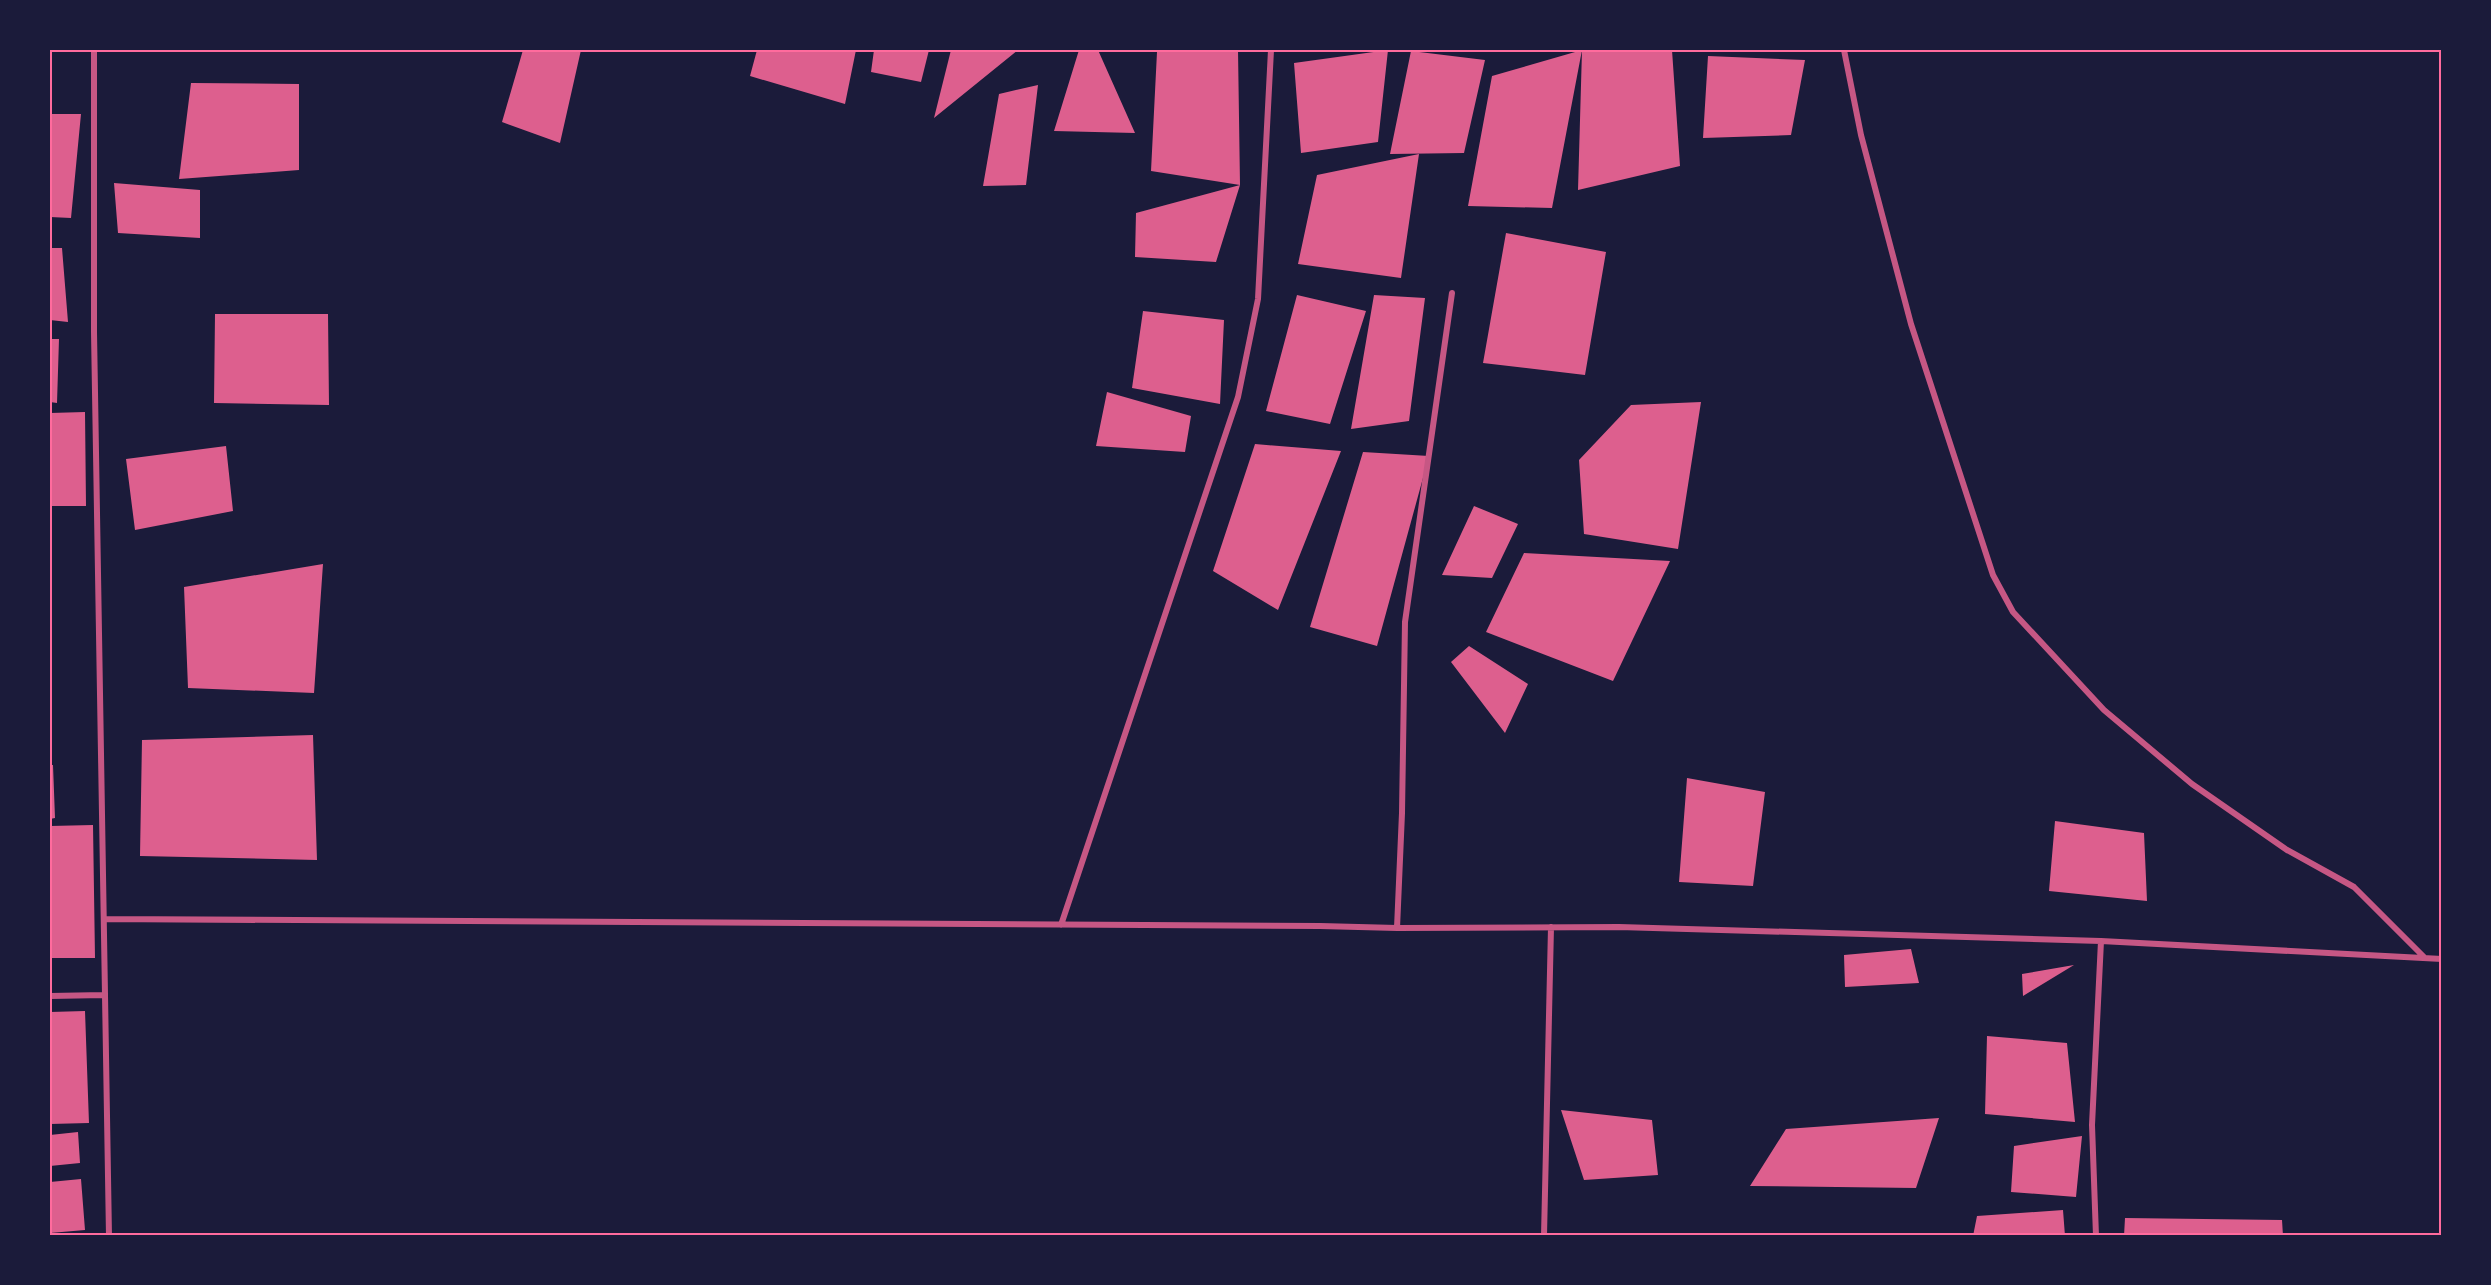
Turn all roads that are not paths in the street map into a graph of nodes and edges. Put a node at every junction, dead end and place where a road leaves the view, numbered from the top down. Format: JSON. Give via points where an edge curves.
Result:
{"nodes":[{"id":1,"x":94,"y":50,"type":"edge"},
{"id":2,"x":1271,"y":50,"type":"edge"},
{"id":3,"x":1844,"y":50,"type":"edge"},
{"id":4,"x":1452,"y":293,"type":"dead end"},
{"id":5,"x":104,"y":919,"type":"junction"},
{"id":6,"x":1061,"y":924,"type":"junction"},
{"id":7,"x":1551,"y":927,"type":"junction"},
{"id":8,"x":1398,"y":928,"type":"junction"},
{"id":9,"x":2101,"y":941,"type":"junction"},
{"id":10,"x":2425,"y":958,"type":"junction"},
{"id":11,"x":2442,"y":959,"type":"edge"},
{"id":12,"x":104,"y":995,"type":"junction"},
{"id":13,"x":50,"y":996,"type":"edge"},
{"id":14,"x":109,"y":1236,"type":"edge"},
{"id":15,"x":1544,"y":1236,"type":"edge"},
{"id":16,"x":2097,"y":1236,"type":"edge"}],
"edges":[{"from":1,"to":5,"type":"street","via":[[94,332]]},
{"from":2,"to":6,"type":"street","via":[[1258,299],[1238,397]]},
{"from":3,"to":10,"type":"street","via":[[1861,135],[1911,324],[1993,575],[2013,612],[2104,710],[2192,784],[2287,850],[2354,887]]},
{"from":4,"to":8,"type":"street","via":[[1405,622]]},
{"from":5,"to":6,"type":"street"},
{"from":5,"to":12,"type":"street"},
{"from":6,"to":8,"type":"street"},
{"from":7,"to":8,"type":"street"},
{"from":7,"to":9,"type":"street"},
{"from":7,"to":15,"type":"street"},
{"from":9,"to":10,"type":"street"},
{"from":9,"to":16,"type":"street","via":[[2092,1125]]},
{"from":10,"to":11,"type":"street"},
{"from":12,"to":13,"type":"street"},
{"from":12,"to":14,"type":"street"}]}
